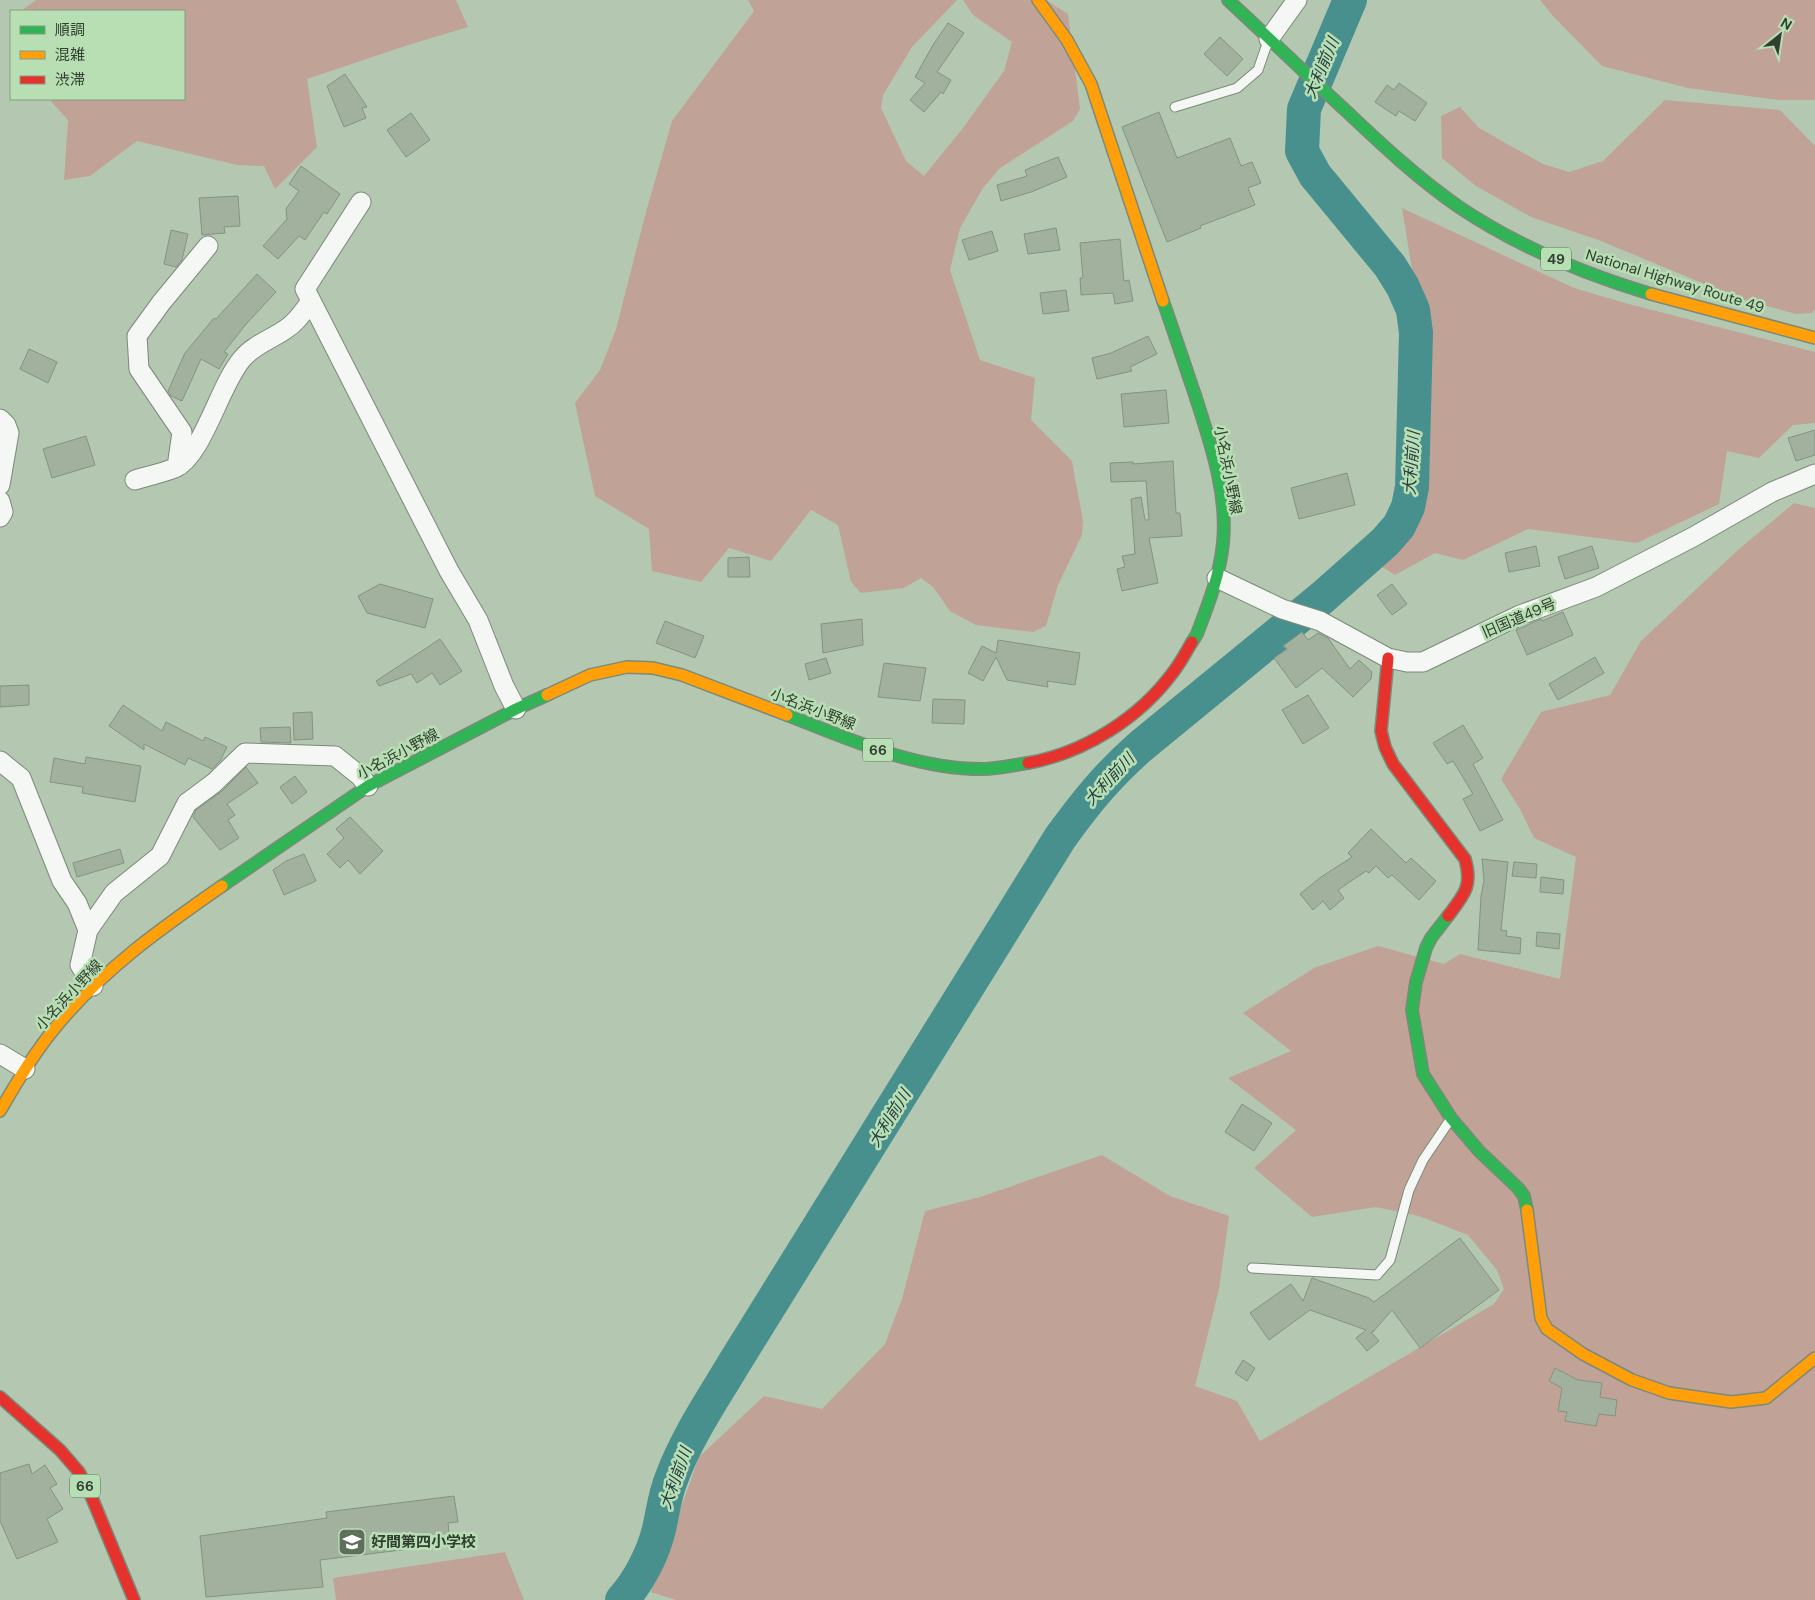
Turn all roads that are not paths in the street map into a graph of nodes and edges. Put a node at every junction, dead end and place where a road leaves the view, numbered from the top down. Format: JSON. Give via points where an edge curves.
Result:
{"nodes":[{"id":1,"x":1038,"y":0,"type":"edge"},
{"id":2,"x":1228,"y":0,"type":"edge"},
{"id":3,"x":1297,"y":0,"type":"edge"},
{"id":4,"x":1269,"y":38,"type":"junction"},
{"id":5,"x":1175,"y":107,"type":"dead end"},
{"id":6,"x":361,"y":202,"type":"dead end"},
{"id":7,"x":208,"y":246,"type":"dead end"},
{"id":8,"x":311,"y":301,"type":"junction"},
{"id":9,"x":1815,"y":338,"type":"edge"},
{"id":10,"x":0,"y":419,"type":"edge"},
{"id":11,"x":177,"y":467,"type":"junction"},
{"id":12,"x":1815,"y":474,"type":"edge"},
{"id":13,"x":135,"y":480,"type":"dead end"},
{"id":14,"x":0,"y":485,"type":"edge"},
{"id":15,"x":0,"y":501,"type":"edge"},
{"id":16,"x":0,"y":517,"type":"edge"},
{"id":17,"x":1217,"y":578,"type":"junction"},
{"id":18,"x":1388,"y":658,"type":"junction"},
{"id":19,"x":516,"y":709,"type":"junction"},
{"id":20,"x":0,"y":761,"type":"edge"},
{"id":21,"x":368,"y":786,"type":"junction"},
{"id":22,"x":88,"y":930,"type":"junction"},
{"id":23,"x":93,"y":986,"type":"junction"},
{"id":24,"x":0,"y":1054,"type":"edge"},
{"id":25,"x":25,"y":1069,"type":"junction"},
{"id":26,"x":0,"y":1111,"type":"edge"},
{"id":27,"x":1451,"y":1118,"type":"junction"},
{"id":28,"x":1252,"y":1268,"type":"dead end"},
{"id":29,"x":1815,"y":1358,"type":"edge"},
{"id":30,"x":0,"y":1397,"type":"edge"},
{"id":31,"x":134,"y":1600,"type":"edge"}],
"edges":[{"from":1,"to":17,"type":"main road","name":"小名浜小野線","number":"66","via":[[1069,40],[1091,84],[1210,441],[1224,531]]},
{"from":2,"to":4,"type":"main road","name":"National Highway Route 49","number":"49"},
{"from":3,"to":4,"type":"street"},
{"from":4,"to":5,"type":"lane","via":[[1258,70],[1237,88]]},
{"from":4,"to":9,"type":"main road","name":"National Highway Route 49","number":"49","via":[[1391,154],[1434,189],[1477,219],[1531,249],[1659,296]]},
{"from":6,"to":8,"type":"street","via":[[305,289]]},
{"from":7,"to":11,"type":"street","via":[[138,336],[139,369],[182,432]]},
{"from":8,"to":11,"type":"street","via":[[296,322],[242,358],[195,449]]},
{"from":8,"to":19,"type":"street","via":[[449,571],[478,620]]},
{"from":10,"to":14,"type":"street","via":[[9,433]]},
{"from":11,"to":13,"type":"street"},
{"from":12,"to":18,"type":"street","name":"旧国道49号","via":[[1772,492],[1596,587],[1520,615],[1423,662]]},
{"from":15,"to":16,"type":"street","via":[[4,512]]},
{"from":17,"to":18,"type":"street","name":"旧国道49号","via":[[1282,609],[1320,621]]},
{"from":17,"to":19,"type":"main road","name":"小名浜小野線","number":"66","via":[[1206,615],[1184,659],[1159,692],[1120,724],[1079,749],[1034,763],[959,767],[894,756],[682,675],[653,668],[627,667],[590,675]]},
{"from":18,"to":27,"type":"main road","via":[[1381,731],[1385,747],[1393,764],[1465,858],[1468,869],[1465,894],[1426,948],[1412,1010],[1423,1074]]},
{"from":19,"to":21,"type":"main road","name":"小名浜小野線","number":"66"},
{"from":20,"to":22,"type":"street","via":[[21,778],[62,881]]},
{"from":21,"to":22,"type":"street","via":[[335,756],[245,753],[187,803],[160,856],[114,893]]},
{"from":21,"to":23,"type":"main road","name":"小名浜小野線","number":"66","via":[[157,930]]},
{"from":22,"to":23,"type":"street","via":[[80,965]]},
{"from":23,"to":25,"type":"main road","name":"小名浜小野線","number":"66","via":[[59,1023]]},
{"from":24,"to":25,"type":"street"},
{"from":25,"to":26,"type":"main road","name":"小名浜小野線","number":"66"},
{"from":27,"to":28,"type":"lane","via":[[1423,1160],[1409,1190],[1390,1260],[1377,1275]]},
{"from":27,"to":29,"type":"main road","via":[[1524,1196],[1541,1318],[1547,1329],[1583,1354],[1632,1380],[1669,1393],[1730,1402],[1766,1398]]},
{"from":30,"to":31,"type":"main road","number":"66","via":[[60,1450],[78,1472]]}]}
